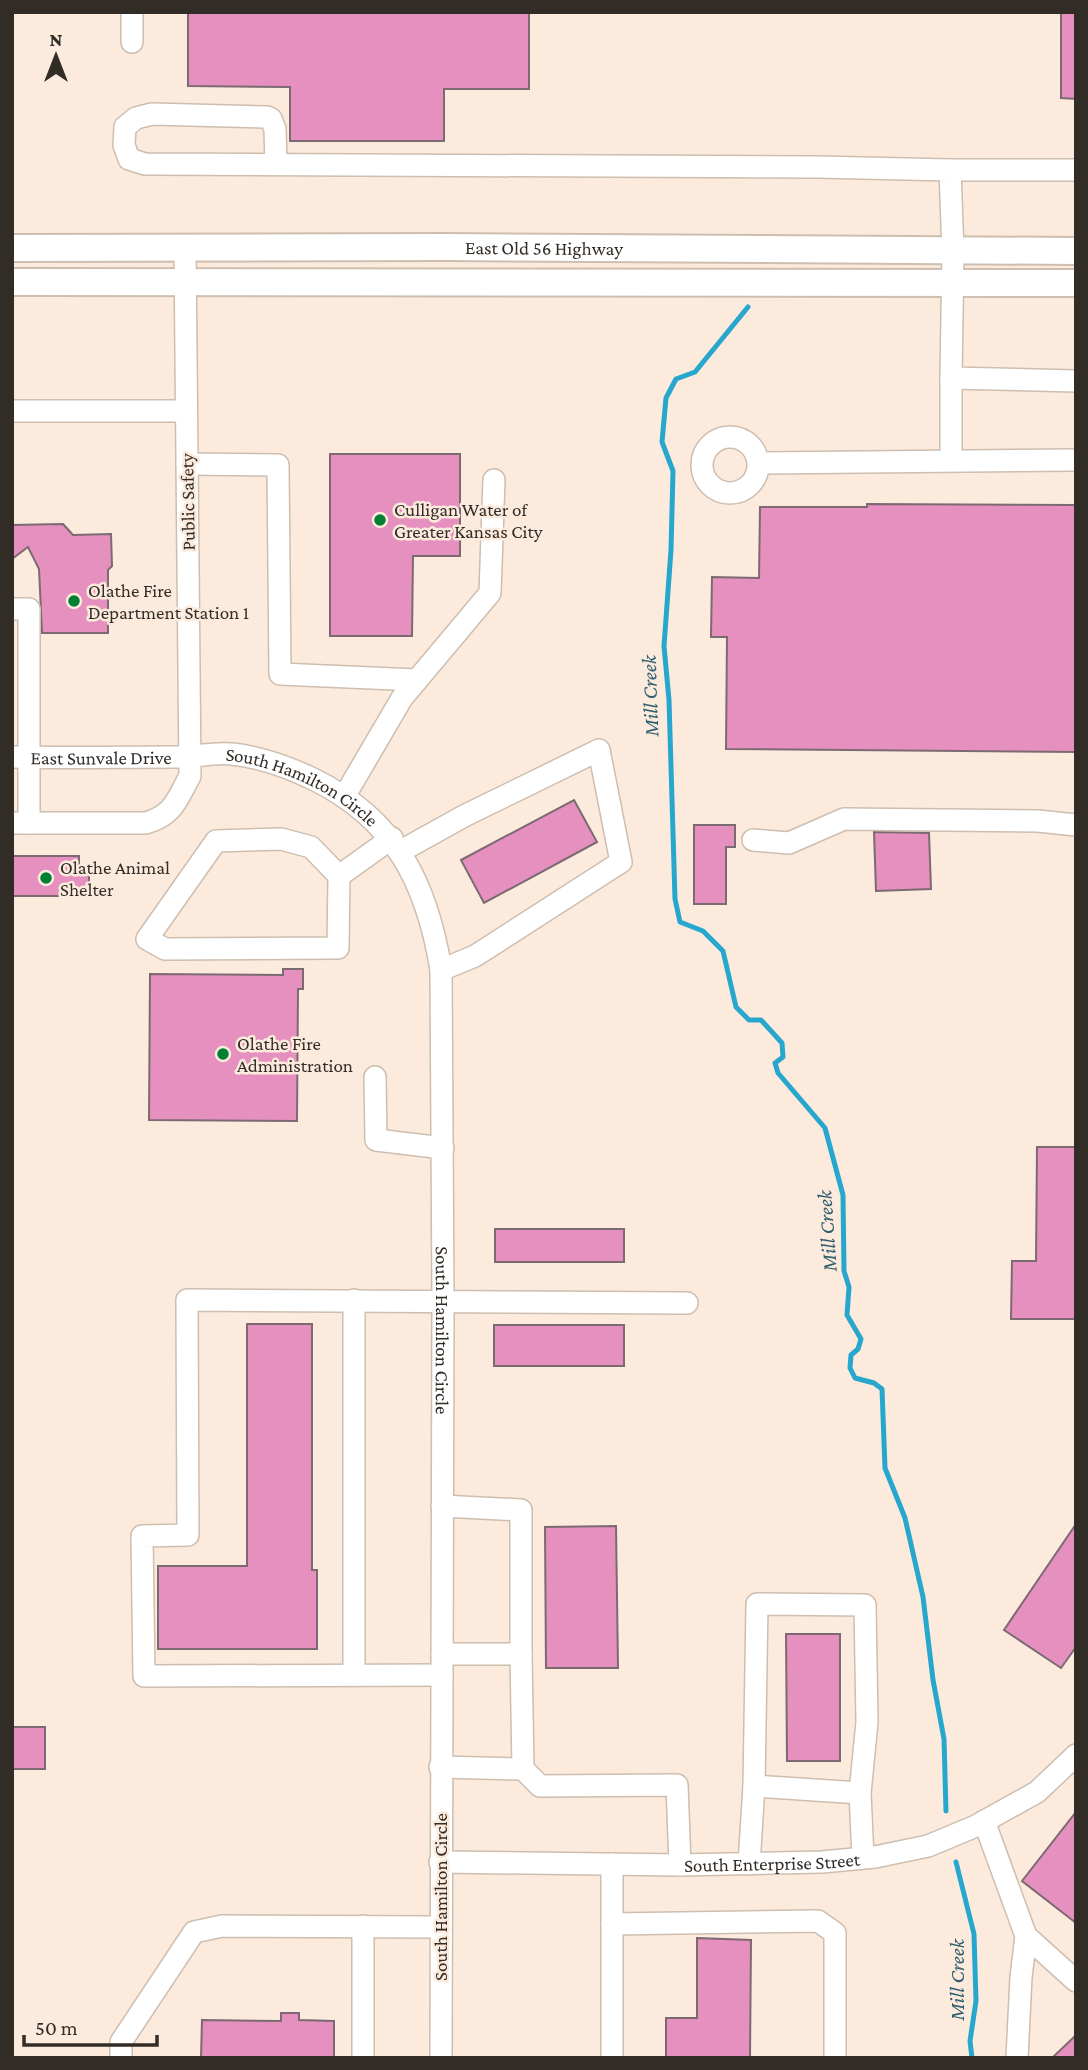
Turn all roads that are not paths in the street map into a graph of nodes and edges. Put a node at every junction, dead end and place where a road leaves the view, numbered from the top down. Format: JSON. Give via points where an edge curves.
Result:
{"nodes":[{"id":1,"x":132,"y":12,"type":"edge"},
{"id":2,"x":132,"y":42,"type":"dead end"},
{"id":3,"x":275,"y":164,"type":"junction"},
{"id":4,"x":950,"y":170,"type":"junction"},
{"id":5,"x":1076,"y":170,"type":"edge"},
{"id":6,"x":12,"y":248,"type":"edge"},
{"id":7,"x":185,"y":248,"type":"junction"},
{"id":8,"x":953,"y":251,"type":"junction"},
{"id":9,"x":1076,"y":251,"type":"edge"},
{"id":10,"x":12,"y":282,"type":"edge"},
{"id":11,"x":185,"y":282,"type":"junction"},
{"id":12,"x":953,"y":284,"type":"junction"},
{"id":13,"x":1076,"y":284,"type":"edge"},
{"id":14,"x":951,"y":378,"type":"junction"},
{"id":15,"x":1076,"y":382,"type":"edge"},
{"id":16,"x":12,"y":411,"type":"edge"},
{"id":17,"x":186,"y":411,"type":"junction"},
{"id":18,"x":951,"y":460,"type":"junction"},
{"id":19,"x":1076,"y":460,"type":"edge"},
{"id":20,"x":758,"y":463,"type":"dead end"},
{"id":21,"x":187,"y":464,"type":"junction"},
{"id":22,"x":494,"y":480,"type":"dead end"},
{"id":23,"x":12,"y":609,"type":"edge"},
{"id":24,"x":20,"y":669,"type":"edge"},
{"id":25,"x":417,"y":680,"type":"junction"},
{"id":26,"x":20,"y":757,"type":"edge"},
{"id":27,"x":191,"y":757,"type":"junction"},
{"id":28,"x":344,"y":797,"type":"junction"},
{"id":29,"x":21,"y":823,"type":"edge"},
{"id":30,"x":1076,"y":825,"type":"edge"},
{"id":31,"x":753,"y":840,"type":"dead end"},
{"id":32,"x":396,"y":845,"type":"junction"},
{"id":33,"x":340,"y":876,"type":"junction"},
{"id":34,"x":441,"y":970,"type":"junction"},
{"id":35,"x":375,"y":1077,"type":"dead end"},
{"id":36,"x":443,"y":1148,"type":"junction"},
{"id":37,"x":354,"y":1300,"type":"junction"},
{"id":38,"x":443,"y":1301,"type":"junction"},
{"id":39,"x":687,"y":1303,"type":"dead end"},
{"id":40,"x":442,"y":1506,"type":"junction"},
{"id":41,"x":521,"y":1654,"type":"junction"},
{"id":42,"x":442,"y":1664,"type":"junction"},
{"id":43,"x":354,"y":1675,"type":"junction"},
{"id":44,"x":1076,"y":1755,"type":"edge"},
{"id":45,"x":440,"y":1766,"type":"junction"},
{"id":46,"x":523,"y":1769,"type":"junction"},
{"id":47,"x":754,"y":1786,"type":"junction"},
{"id":48,"x":860,"y":1793,"type":"junction"},
{"id":49,"x":984,"y":1821,"type":"junction"},
{"id":50,"x":863,"y":1858,"type":"junction"},
{"id":51,"x":440,"y":1863,"type":"junction"},
{"id":52,"x":612,"y":1864,"type":"junction"},
{"id":53,"x":749,"y":1864,"type":"junction"},
{"id":54,"x":680,"y":1865,"type":"junction"},
{"id":55,"x":612,"y":1923,"type":"junction"},
{"id":56,"x":363,"y":1926,"type":"junction"},
{"id":57,"x":440,"y":1927,"type":"junction"},
{"id":58,"x":1026,"y":1936,"type":"junction"},
{"id":59,"x":1076,"y":1980,"type":"edge"},
{"id":60,"x":121,"y":2058,"type":"edge"},
{"id":61,"x":363,"y":2058,"type":"edge"},
{"id":62,"x":441,"y":2058,"type":"edge"},
{"id":63,"x":611,"y":2058,"type":"edge"},
{"id":64,"x":835,"y":2058,"type":"edge"},
{"id":65,"x":1017,"y":2058,"type":"edge"}],
"edges":[{"from":1,"to":2,"type":"street"},
{"from":3,"to":3,"type":"street","via":[[145,164],[130,159],[124,145],[125,127],[152,114],[267,117],[275,129]]},
{"from":3,"to":4,"type":"street"},
{"from":4,"to":5,"type":"street"},
{"from":4,"to":8,"type":"street"},
{"from":6,"to":7,"type":"main road","name":"East Old 56 Highway"},
{"from":7,"to":8,"type":"main road","name":"East Old 56 Highway"},
{"from":7,"to":11,"type":"street","name":"Public Safety"},
{"from":8,"to":9,"type":"main road","name":"East Old 56 Highway"},
{"from":8,"to":12,"type":"street"},
{"from":10,"to":11,"type":"main road","name":"East Old 56 Highway"},
{"from":11,"to":12,"type":"main road","name":"East Old 56 Highway"},
{"from":11,"to":17,"type":"street","name":"Public Safety"},
{"from":12,"to":13,"type":"main road","name":"East Old 56 Highway"},
{"from":12,"to":14,"type":"street"},
{"from":14,"to":15,"type":"street"},
{"from":14,"to":18,"type":"street"},
{"from":16,"to":17,"type":"street"},
{"from":17,"to":21,"type":"street","name":"Public Safety"},
{"from":18,"to":19,"type":"street"},
{"from":18,"to":20,"type":"street"},
{"from":21,"to":25,"type":"street","via":[[278,465],[280,674]]},
{"from":21,"to":27,"type":"street","name":"Public Safety"},
{"from":22,"to":25,"type":"street","via":[[490,593]]},
{"from":23,"to":24,"type":"street","via":[[29,609]]},
{"from":24,"to":26,"type":"street"},
{"from":25,"to":28,"type":"street"},
{"from":26,"to":27,"type":"street","name":"East Sunvale Drive"},
{"from":26,"to":29,"type":"street"},
{"from":27,"to":28,"type":"street","name":"South Hamilton Circle","via":[[230,754],[261,760],[297,772]]},
{"from":27,"to":29,"type":"street","name":"Public Safety","via":[[190,775],[171,811],[159,819],[146,824]]},
{"from":28,"to":32,"type":"street","name":"South Hamilton Circle","via":[[368,814]]},
{"from":30,"to":31,"type":"street","via":[[844,819],[789,843]]},
{"from":32,"to":33,"type":"street"},
{"from":32,"to":34,"type":"street","name":"South Hamilton Circle","via":[[425,899]]},
{"from":32,"to":34,"type":"street","via":[[599,750],[621,862],[475,956]]},
{"from":33,"to":33,"type":"street","via":[[310,847],[281,839],[216,841],[146,939],[165,949],[338,948]]},
{"from":34,"to":36,"type":"street","name":"South Hamilton Circle"},
{"from":35,"to":36,"type":"street","via":[[376,1140]]},
{"from":36,"to":38,"type":"street","name":"South Hamilton Circle"},
{"from":37,"to":38,"type":"street"},
{"from":37,"to":43,"type":"street"},
{"from":37,"to":43,"type":"street","via":[[187,1300],[188,1535],[142,1536],[144,1676]]},
{"from":38,"to":39,"type":"street"},
{"from":38,"to":40,"type":"street","name":"South Hamilton Circle"},
{"from":40,"to":41,"type":"street","via":[[520,1510]]},
{"from":40,"to":42,"type":"street","name":"South Hamilton Circle"},
{"from":41,"to":42,"type":"street"},
{"from":41,"to":46,"type":"street"},
{"from":42,"to":43,"type":"street"},
{"from":42,"to":45,"type":"street","name":"South Hamilton Circle"},
{"from":44,"to":49,"type":"street","name":"South Enterprise Street","via":[[1037,1792]]},
{"from":45,"to":46,"type":"street"},
{"from":45,"to":51,"type":"street","name":"South Hamilton Circle"},
{"from":46,"to":54,"type":"street","via":[[540,1786],[677,1785]]},
{"from":47,"to":48,"type":"street"},
{"from":47,"to":48,"type":"street","via":[[757,1604],[865,1605],[867,1721]]},
{"from":47,"to":53,"type":"street"},
{"from":48,"to":50,"type":"street"},
{"from":49,"to":50,"type":"street","name":"South Enterprise Street","via":[[928,1846]]},
{"from":49,"to":58,"type":"street"},
{"from":50,"to":53,"type":"street","name":"South Enterprise Street"},
{"from":51,"to":52,"type":"street","name":"South Enterprise Street"},
{"from":51,"to":57,"type":"street","name":"South Hamilton Circle"},
{"from":52,"to":54,"type":"street","name":"South Enterprise Street"},
{"from":52,"to":55,"type":"street"},
{"from":53,"to":54,"type":"street","name":"South Enterprise Street"},
{"from":55,"to":63,"type":"street"},
{"from":55,"to":64,"type":"street","via":[[818,1921],[835,1933]]},
{"from":56,"to":57,"type":"street"},
{"from":56,"to":60,"type":"street","via":[[222,1926],[194,1932],[121,2042]]},
{"from":56,"to":61,"type":"street"},
{"from":57,"to":62,"type":"street","name":"South Hamilton Circle"},
{"from":58,"to":59,"type":"street"},
{"from":58,"to":65,"type":"street"}]}
